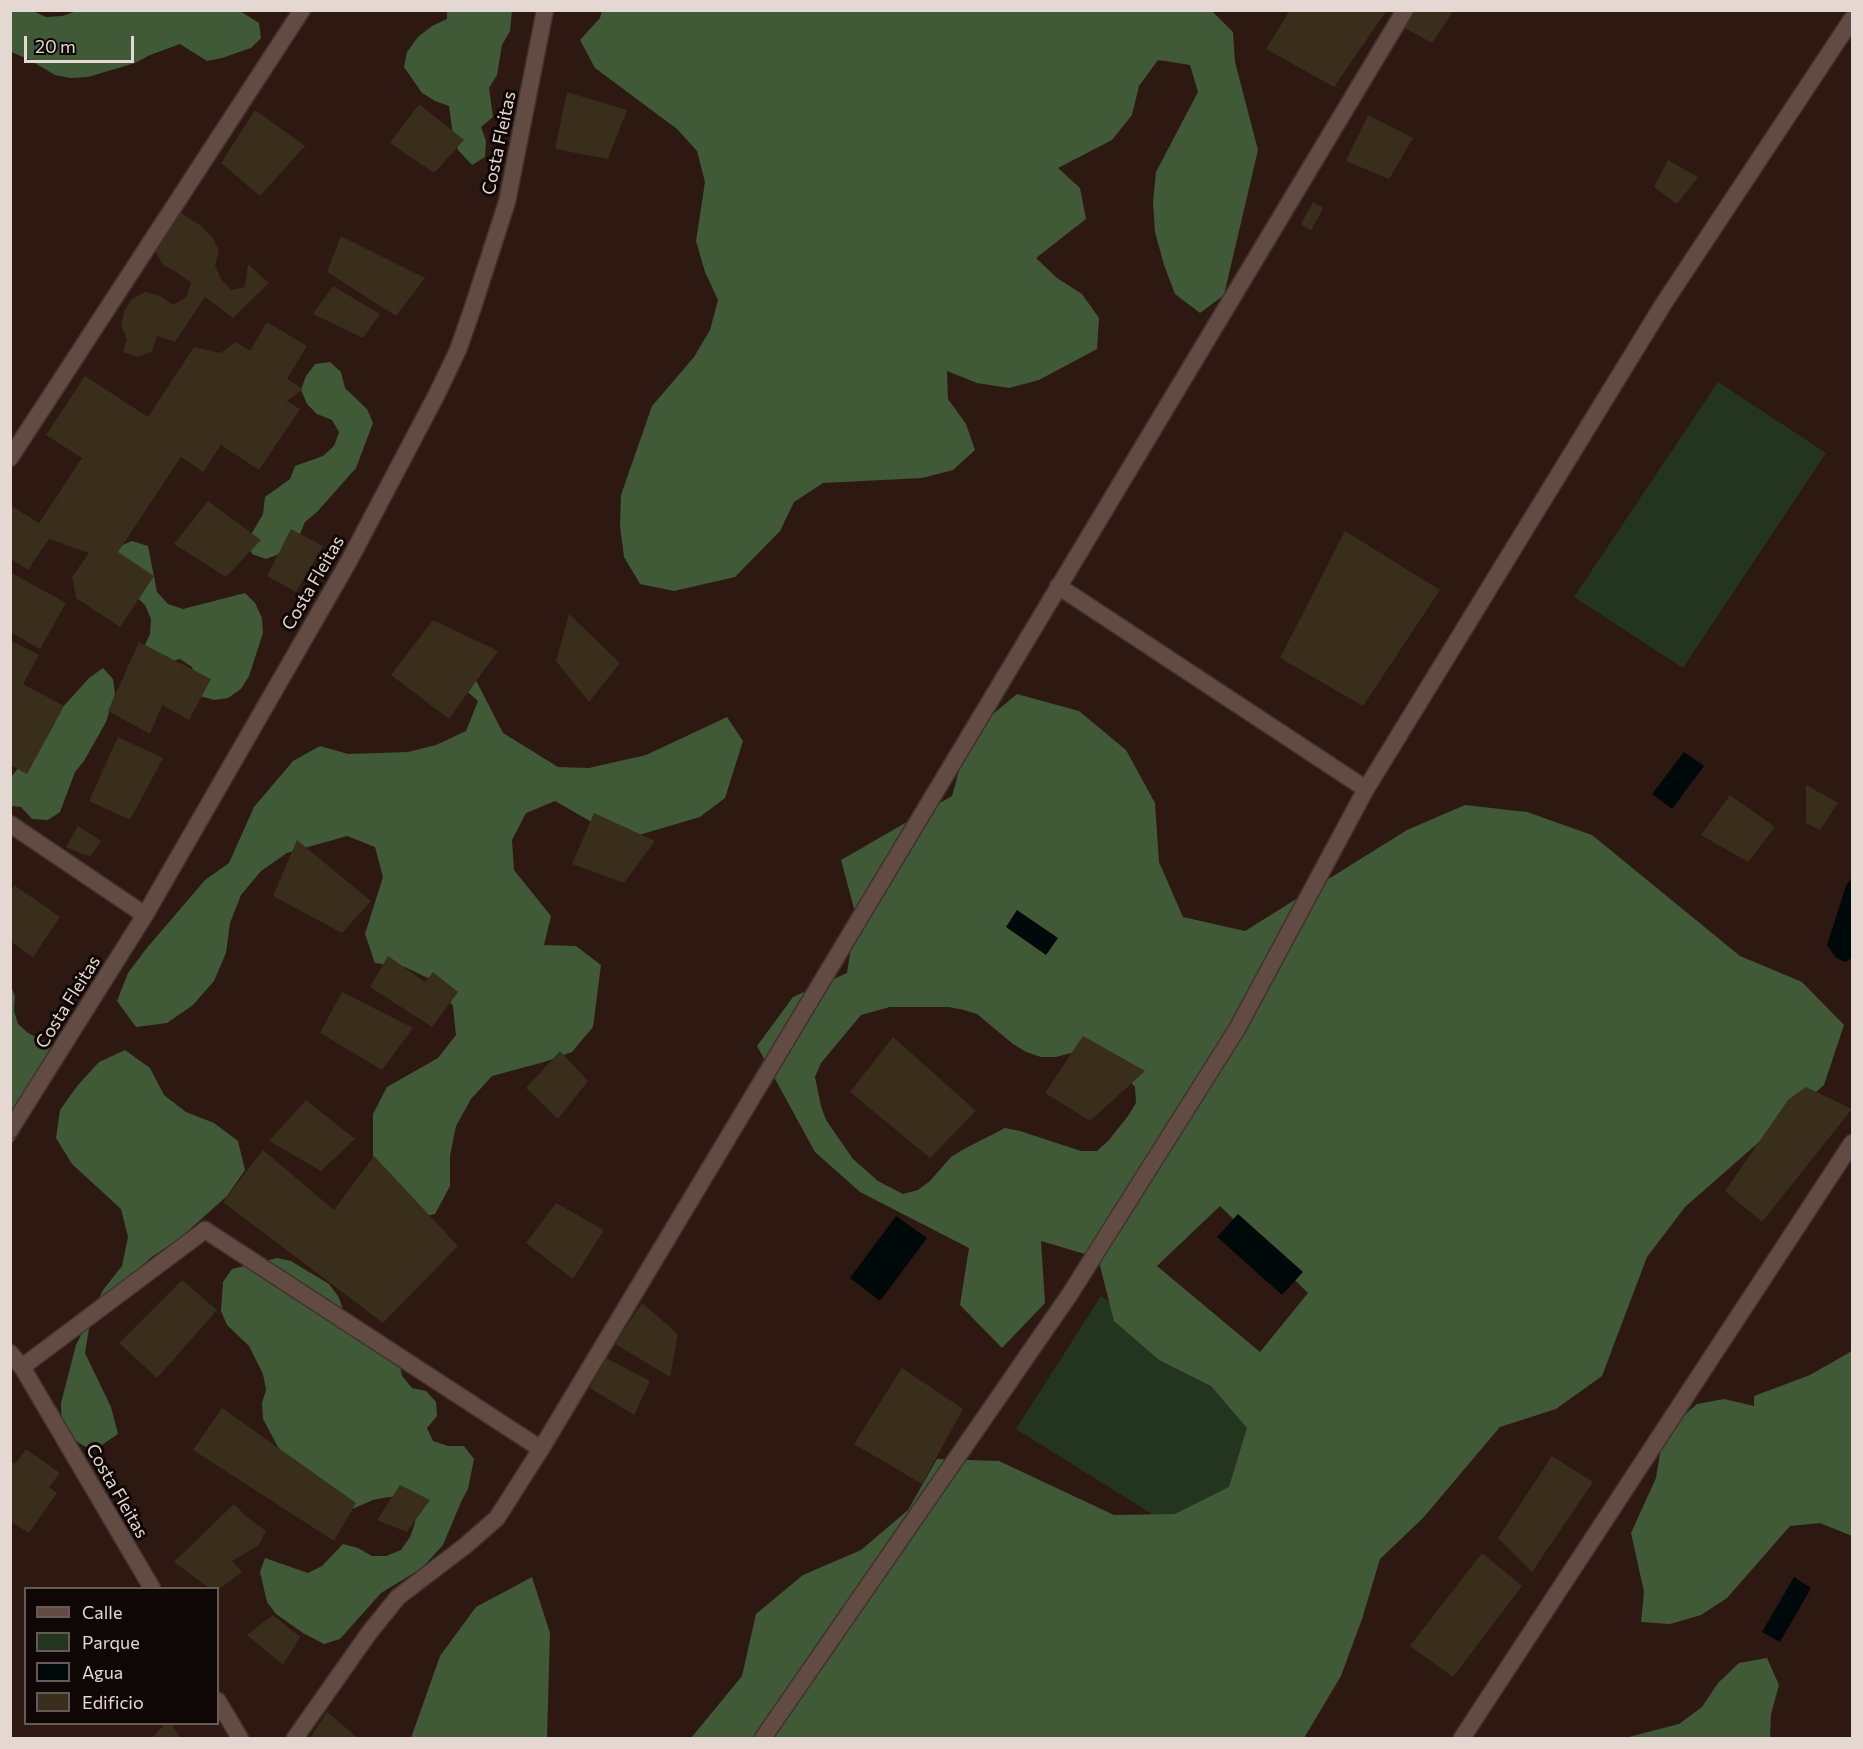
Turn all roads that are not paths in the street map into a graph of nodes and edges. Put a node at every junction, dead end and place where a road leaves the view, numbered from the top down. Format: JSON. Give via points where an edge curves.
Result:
{"nodes":[{"id":1,"x":302,"y":10,"type":"edge"},
{"id":2,"x":545,"y":10,"type":"edge"},
{"id":3,"x":1405,"y":10,"type":"edge"},
{"id":4,"x":1852,"y":19,"type":"edge"},
{"id":5,"x":10,"y":458,"type":"edge"},
{"id":6,"x":1058,"y":586,"type":"junction"},
{"id":7,"x":1366,"y":789,"type":"junction"},
{"id":8,"x":10,"y":824,"type":"edge"},
{"id":9,"x":145,"y":915,"type":"junction"},
{"id":10,"x":10,"y":1130,"type":"edge"},
{"id":11,"x":1852,"y":1143,"type":"edge"},
{"id":12,"x":10,"y":1353,"type":"edge"},
{"id":13,"x":22,"y":1367,"type":"junction"},
{"id":14,"x":541,"y":1449,"type":"junction"},
{"id":15,"x":151,"y":1587,"type":"edge"},
{"id":16,"x":219,"y":1703,"type":"edge"},
{"id":17,"x":240,"y":1738,"type":"edge"},
{"id":18,"x":295,"y":1738,"type":"edge"},
{"id":19,"x":763,"y":1738,"type":"edge"},
{"id":20,"x":1462,"y":1738,"type":"edge"}],
"edges":[{"from":1,"to":5,"type":"street"},
{"from":2,"to":9,"type":"street","name":"Costa Fleitas","via":[[507,202],[458,350],[349,561]]},
{"from":3,"to":6,"type":"street"},
{"from":4,"to":7,"type":"street","via":[[1664,303]]},
{"from":6,"to":7,"type":"street"},
{"from":6,"to":14,"type":"street"},
{"from":7,"to":19,"type":"street","via":[[1237,1029],[1070,1294]]},
{"from":8,"to":9,"type":"street"},
{"from":9,"to":10,"type":"street","name":"Costa Fleitas"},
{"from":11,"to":20,"type":"street"},
{"from":12,"to":13,"type":"street","name":"Costa Fleitas"},
{"from":13,"to":14,"type":"street","via":[[205,1230]]},
{"from":13,"to":15,"type":"street","name":"Costa Fleitas"},
{"from":14,"to":18,"type":"street","via":[[497,1518],[398,1597]]},
{"from":16,"to":17,"type":"street"}]}
